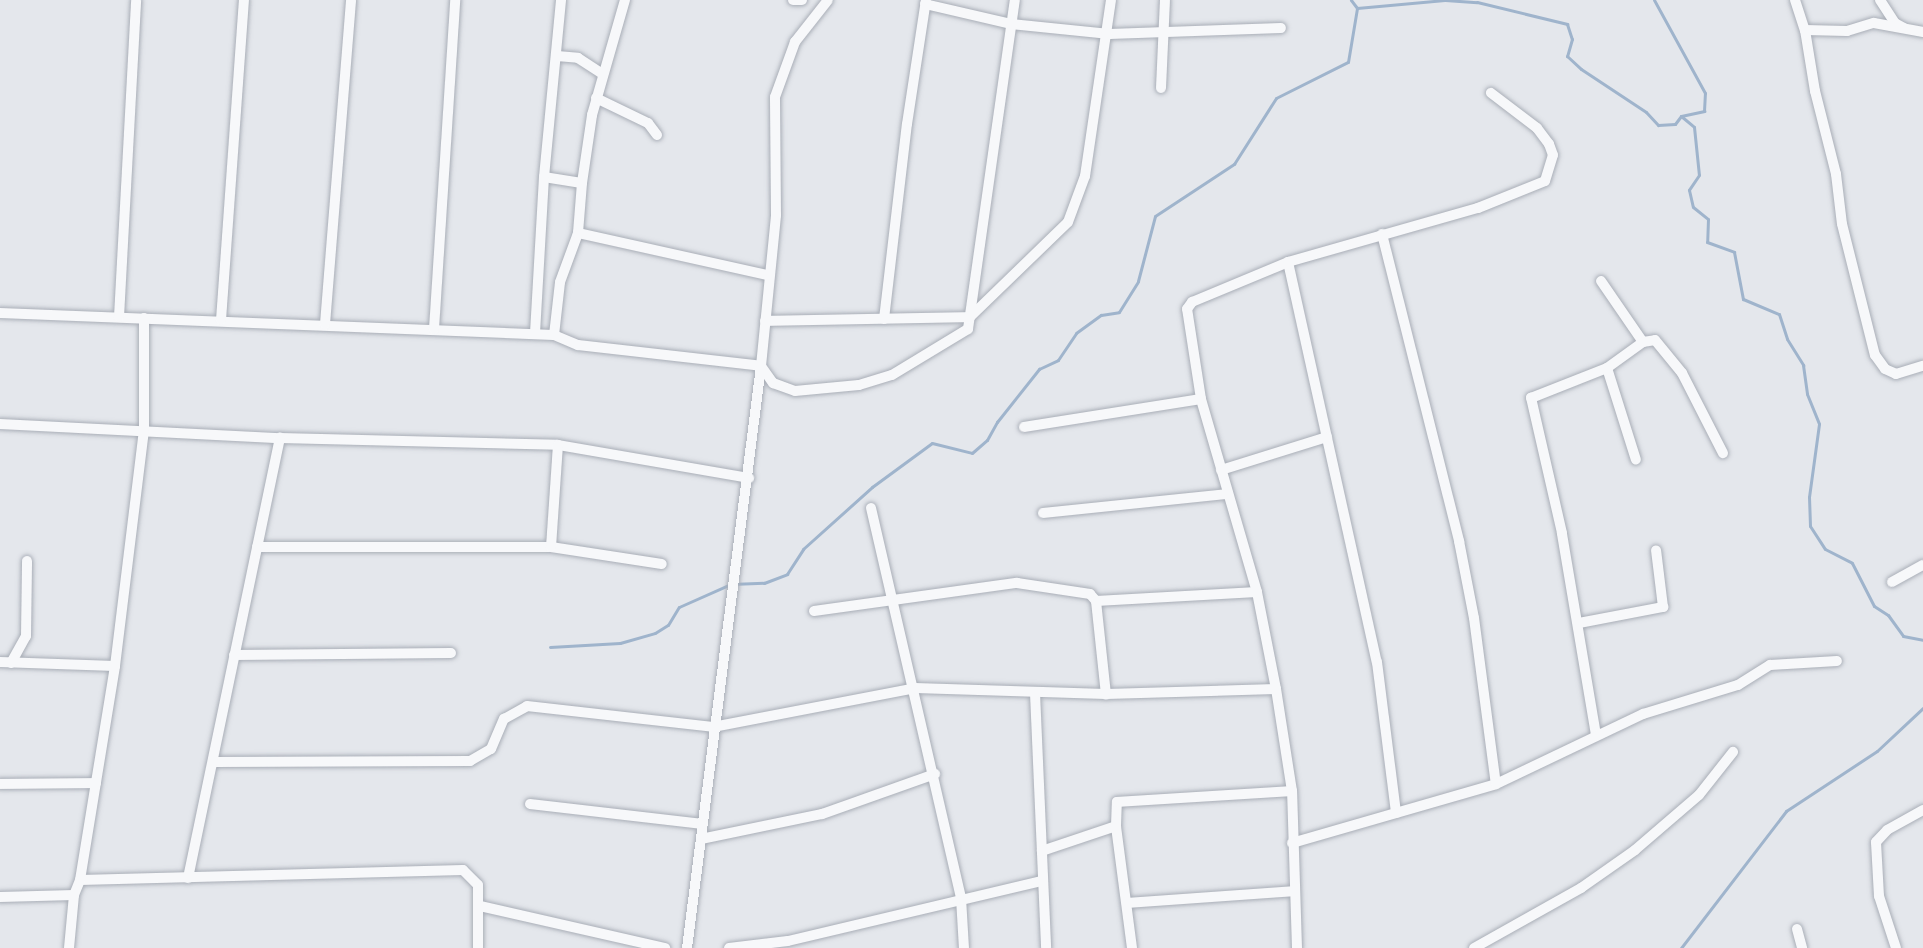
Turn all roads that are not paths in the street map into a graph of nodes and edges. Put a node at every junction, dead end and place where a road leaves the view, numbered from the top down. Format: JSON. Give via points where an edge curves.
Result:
{"nodes":[{"id":1,"x":136,"y":0,"type":"edge"},
{"id":2,"x":244,"y":0,"type":"edge"},
{"id":3,"x":351,"y":0,"type":"edge"},
{"id":4,"x":455,"y":0,"type":"edge"},
{"id":5,"x":561,"y":0,"type":"edge"},
{"id":6,"x":625,"y":0,"type":"edge"},
{"id":7,"x":793,"y":0,"type":"edge"},
{"id":8,"x":802,"y":0,"type":"edge"},
{"id":9,"x":828,"y":0,"type":"edge"},
{"id":10,"x":1015,"y":0,"type":"edge"},
{"id":11,"x":1112,"y":0,"type":"edge"},
{"id":12,"x":1165,"y":0,"type":"edge"},
{"id":13,"x":1795,"y":0,"type":"edge"},
{"id":14,"x":1880,"y":0,"type":"edge"},
{"id":15,"x":926,"y":2,"type":"edge"},
{"id":16,"x":1011,"y":24,"type":"junction"},
{"id":17,"x":1281,"y":28,"type":"dead end"},
{"id":18,"x":1805,"y":30,"type":"junction"},
{"id":19,"x":1918,"y":32,"type":"edge"},
{"id":20,"x":1109,"y":34,"type":"junction"},
{"id":21,"x":1161,"y":34,"type":"junction"},
{"id":22,"x":557,"y":56,"type":"junction"},
{"id":23,"x":603,"y":74,"type":"junction"},
{"id":24,"x":1161,"y":88,"type":"dead end"},
{"id":25,"x":1491,"y":93,"type":"dead end"},
{"id":26,"x":596,"y":98,"type":"junction"},
{"id":27,"x":657,"y":135,"type":"dead end"},
{"id":28,"x":544,"y":177,"type":"junction"},
{"id":29,"x":582,"y":183,"type":"junction"},
{"id":30,"x":578,"y":233,"type":"junction"},
{"id":31,"x":1382,"y":234,"type":"junction"},
{"id":32,"x":1288,"y":262,"type":"junction"},
{"id":33,"x":768,"y":275,"type":"junction"},
{"id":34,"x":1601,"y":281,"type":"dead end"},
{"id":35,"x":0,"y":312,"type":"edge"},
{"id":36,"x":119,"y":317,"type":"junction"},
{"id":37,"x":970,"y":317,"type":"junction"},
{"id":38,"x":144,"y":318,"type":"junction"},
{"id":39,"x":884,"y":319,"type":"junction"},
{"id":40,"x":221,"y":320,"type":"junction"},
{"id":41,"x":765,"y":321,"type":"junction"},
{"id":42,"x":325,"y":324,"type":"junction"},
{"id":43,"x":434,"y":329,"type":"junction"},
{"id":44,"x":535,"y":333,"type":"junction"},
{"id":45,"x":554,"y":335,"type":"junction"},
{"id":46,"x":1643,"y":342,"type":"junction"},
{"id":47,"x":761,"y":366,"type":"junction"},
{"id":48,"x":1923,"y":366,"type":"edge"},
{"id":49,"x":1607,"y":368,"type":"junction"},
{"id":50,"x":1201,"y":399,"type":"junction"},
{"id":51,"x":0,"y":424,"type":"edge"},
{"id":52,"x":1024,"y":427,"type":"dead end"},
{"id":53,"x":144,"y":430,"type":"junction"},
{"id":54,"x":1328,"y":437,"type":"junction"},
{"id":55,"x":280,"y":438,"type":"junction"},
{"id":56,"x":558,"y":444,"type":"junction"},
{"id":57,"x":1723,"y":453,"type":"dead end"},
{"id":58,"x":1636,"y":460,"type":"dead end"},
{"id":59,"x":1221,"y":470,"type":"junction"},
{"id":60,"x":749,"y":478,"type":"junction"},
{"id":61,"x":1228,"y":495,"type":"junction"},
{"id":62,"x":871,"y":508,"type":"dead end"},
{"id":63,"x":1043,"y":513,"type":"dead end"},
{"id":64,"x":257,"y":547,"type":"junction"},
{"id":65,"x":551,"y":547,"type":"junction"},
{"id":66,"x":1656,"y":550,"type":"dead end"},
{"id":67,"x":27,"y":561,"type":"dead end"},
{"id":68,"x":662,"y":564,"type":"dead end"},
{"id":69,"x":1923,"y":565,"type":"edge"},
{"id":70,"x":1892,"y":582,"type":"dead end"},
{"id":71,"x":1257,"y":591,"type":"junction"},
{"id":72,"x":893,"y":598,"type":"junction"},
{"id":73,"x":1096,"y":601,"type":"junction"},
{"id":74,"x":814,"y":611,"type":"dead end"},
{"id":75,"x":1579,"y":623,"type":"junction"},
{"id":76,"x":451,"y":653,"type":"dead end"},
{"id":77,"x":234,"y":655,"type":"junction"},
{"id":78,"x":1837,"y":661,"type":"dead end"},
{"id":79,"x":5,"y":662,"type":"edge"},
{"id":80,"x":115,"y":666,"type":"junction"},
{"id":81,"x":915,"y":688,"type":"junction"},
{"id":82,"x":1276,"y":689,"type":"junction"},
{"id":83,"x":1035,"y":693,"type":"junction"},
{"id":84,"x":1106,"y":694,"type":"junction"},
{"id":85,"x":713,"y":727,"type":"junction"},
{"id":86,"x":1596,"y":735,"type":"junction"},
{"id":87,"x":1733,"y":752,"type":"dead end"},
{"id":88,"x":214,"y":762,"type":"junction"},
{"id":89,"x":935,"y":774,"type":"junction"},
{"id":90,"x":96,"y":783,"type":"junction"},
{"id":91,"x":0,"y":784,"type":"edge"},
{"id":92,"x":1496,"y":784,"type":"junction"},
{"id":93,"x":1292,"y":791,"type":"junction"},
{"id":94,"x":531,"y":804,"type":"dead end"},
{"id":95,"x":1923,"y":810,"type":"edge"},
{"id":96,"x":1396,"y":813,"type":"junction"},
{"id":97,"x":703,"y":824,"type":"junction"},
{"id":98,"x":1116,"y":826,"type":"junction"},
{"id":99,"x":701,"y":839,"type":"junction"},
{"id":100,"x":1292,"y":843,"type":"junction"},
{"id":101,"x":1042,"y":850,"type":"junction"},
{"id":102,"x":188,"y":878,"type":"junction"},
{"id":103,"x":80,"y":880,"type":"junction"},
{"id":104,"x":1041,"y":881,"type":"junction"},
{"id":105,"x":1295,"y":891,"type":"junction"},
{"id":106,"x":74,"y":895,"type":"junction"},
{"id":107,"x":0,"y":897,"type":"edge"},
{"id":108,"x":962,"y":898,"type":"junction"},
{"id":109,"x":1128,"y":903,"type":"junction"},
{"id":110,"x":480,"y":906,"type":"junction"},
{"id":111,"x":1797,"y":929,"type":"dead end"},
{"id":112,"x":69,"y":948,"type":"edge"},
{"id":113,"x":478,"y":948,"type":"edge"},
{"id":114,"x":665,"y":948,"type":"edge"},
{"id":115,"x":687,"y":948,"type":"edge"},
{"id":116,"x":729,"y":948,"type":"edge"},
{"id":117,"x":964,"y":948,"type":"edge"},
{"id":118,"x":1046,"y":948,"type":"edge"},
{"id":119,"x":1132,"y":948,"type":"edge"},
{"id":120,"x":1297,"y":948,"type":"edge"},
{"id":121,"x":1474,"y":948,"type":"edge"},
{"id":122,"x":1802,"y":948,"type":"edge"},
{"id":123,"x":1896,"y":948,"type":"edge"}],
"edges":[{"from":1,"to":36,"type":"street"},
{"from":2,"to":40,"type":"street"},
{"from":3,"to":42,"type":"street"},
{"from":4,"to":43,"type":"street"},
{"from":5,"to":22,"type":"street"},
{"from":6,"to":23,"type":"street"},
{"from":7,"to":8,"type":"street"},
{"from":9,"to":33,"type":"street","via":[[795,42],[775,97],[776,215]]},
{"from":10,"to":16,"type":"street"},
{"from":11,"to":20,"type":"street"},
{"from":12,"to":21,"type":"street"},
{"from":13,"to":18,"type":"street"},
{"from":14,"to":19,"type":"street","via":[[1895,23]]},
{"from":15,"to":16,"type":"street"},
{"from":15,"to":39,"type":"street"},
{"from":16,"to":20,"type":"street"},
{"from":16,"to":37,"type":"street"},
{"from":17,"to":21,"type":"street"},
{"from":18,"to":19,"type":"street","via":[[1847,31],[1874,23]]},
{"from":18,"to":48,"type":"street","via":[[1815,91],[1836,174],[1842,224],[1875,355],[1885,369],[1896,374]]},
{"from":20,"to":21,"type":"street"},
{"from":20,"to":37,"type":"street","via":[[1085,176],[1068,222]]},
{"from":21,"to":24,"type":"street"},
{"from":22,"to":23,"type":"street","via":[[578,58]]},
{"from":22,"to":28,"type":"street"},
{"from":23,"to":26,"type":"street"},
{"from":25,"to":31,"type":"street","via":[[1537,128],[1549,144],[1553,155],[1545,181],[1478,208]]},
{"from":26,"to":27,"type":"street","via":[[648,123]]},
{"from":26,"to":29,"type":"street"},
{"from":28,"to":29,"type":"street"},
{"from":28,"to":44,"type":"street"},
{"from":29,"to":30,"type":"street"},
{"from":30,"to":33,"type":"street"},
{"from":30,"to":45,"type":"street","via":[[560,282]]},
{"from":31,"to":32,"type":"street"},
{"from":31,"to":92,"type":"street","via":[[1459,541],[1474,618]]},
{"from":32,"to":50,"type":"street","via":[[1187,305]]},
{"from":32,"to":54,"type":"street"},
{"from":33,"to":41,"type":"street"},
{"from":34,"to":46,"type":"street"},
{"from":35,"to":36,"type":"street"},
{"from":36,"to":38,"type":"street"},
{"from":37,"to":39,"type":"street"},
{"from":37,"to":47,"type":"street","via":[[965,333],[892,375],[859,385],[795,391],[773,383]]},
{"from":38,"to":40,"type":"street"},
{"from":38,"to":53,"type":"street"},
{"from":39,"to":41,"type":"street"},
{"from":40,"to":42,"type":"street"},
{"from":41,"to":47,"type":"street"},
{"from":42,"to":43,"type":"street"},
{"from":43,"to":44,"type":"street","via":[[476,334]]},
{"from":44,"to":45,"type":"street"},
{"from":45,"to":47,"type":"street","via":[[578,345]]},
{"from":46,"to":49,"type":"street"},
{"from":46,"to":57,"type":"street","via":[[1655,340],[1662,344],[1682,373]]},
{"from":47,"to":60,"type":"street"},
{"from":49,"to":58,"type":"street"},
{"from":49,"to":75,"type":"street","via":[[1531,398],[1530,402],[1557,505]]},
{"from":50,"to":52,"type":"street"},
{"from":50,"to":59,"type":"street"},
{"from":51,"to":53,"type":"street"},
{"from":53,"to":55,"type":"street"},
{"from":53,"to":80,"type":"street"},
{"from":54,"to":59,"type":"street"},
{"from":54,"to":96,"type":"street","via":[[1377,662]]},
{"from":55,"to":56,"type":"street"},
{"from":55,"to":64,"type":"street"},
{"from":56,"to":60,"type":"street"},
{"from":56,"to":65,"type":"street"},
{"from":59,"to":61,"type":"street"},
{"from":60,"to":85,"type":"street"},
{"from":61,"to":63,"type":"street"},
{"from":61,"to":71,"type":"street"},
{"from":62,"to":72,"type":"street"},
{"from":64,"to":65,"type":"street"},
{"from":64,"to":77,"type":"street"},
{"from":65,"to":68,"type":"street"},
{"from":66,"to":75,"type":"street","via":[[1663,607]]},
{"from":67,"to":79,"type":"street","via":[[26,636]]},
{"from":69,"to":70,"type":"street","via":[[1902,573]]},
{"from":71,"to":73,"type":"street"},
{"from":71,"to":82,"type":"street"},
{"from":72,"to":73,"type":"street","via":[[1017,583],[1075,589],[1090,594]]},
{"from":72,"to":74,"type":"street"},
{"from":72,"to":81,"type":"street"},
{"from":73,"to":84,"type":"street"},
{"from":75,"to":86,"type":"street"},
{"from":76,"to":77,"type":"street"},
{"from":77,"to":88,"type":"street"},
{"from":78,"to":86,"type":"street","via":[[1770,665],[1738,685],[1653,711]]},
{"from":79,"to":80,"type":"street"},
{"from":80,"to":90,"type":"street"},
{"from":81,"to":83,"type":"street"},
{"from":81,"to":85,"type":"street"},
{"from":81,"to":89,"type":"street"},
{"from":82,"to":84,"type":"street"},
{"from":82,"to":93,"type":"street"},
{"from":83,"to":84,"type":"street"},
{"from":83,"to":101,"type":"street"},
{"from":85,"to":88,"type":"street","via":[[526,706],[504,719],[491,749],[470,761]]},
{"from":85,"to":97,"type":"street"},
{"from":86,"to":92,"type":"street"},
{"from":87,"to":121,"type":"street","via":[[1699,795],[1635,850],[1581,888]]},
{"from":88,"to":102,"type":"street"},
{"from":89,"to":99,"type":"street","via":[[822,814]]},
{"from":89,"to":108,"type":"street"},
{"from":90,"to":91,"type":"street"},
{"from":90,"to":103,"type":"street"},
{"from":92,"to":96,"type":"street"},
{"from":93,"to":98,"type":"street","via":[[1121,800],[1114,805]]},
{"from":93,"to":100,"type":"street"},
{"from":94,"to":97,"type":"street"},
{"from":95,"to":123,"type":"street","via":[[1887,830],[1876,842],[1879,896]]},
{"from":96,"to":100,"type":"street"},
{"from":97,"to":99,"type":"street"},
{"from":98,"to":101,"type":"street"},
{"from":98,"to":109,"type":"street"},
{"from":99,"to":115,"type":"street"},
{"from":100,"to":105,"type":"street"},
{"from":101,"to":104,"type":"street"},
{"from":102,"to":103,"type":"street"},
{"from":102,"to":110,"type":"street","via":[[463,870],[478,885]]},
{"from":103,"to":106,"type":"street"},
{"from":104,"to":108,"type":"street"},
{"from":104,"to":118,"type":"street"},
{"from":105,"to":109,"type":"street"},
{"from":105,"to":120,"type":"street"},
{"from":106,"to":107,"type":"street"},
{"from":106,"to":112,"type":"street"},
{"from":108,"to":116,"type":"street","via":[[788,941]]},
{"from":108,"to":117,"type":"street"},
{"from":109,"to":119,"type":"street"},
{"from":110,"to":113,"type":"street"},
{"from":110,"to":114,"type":"street"},
{"from":111,"to":122,"type":"street"}]}
